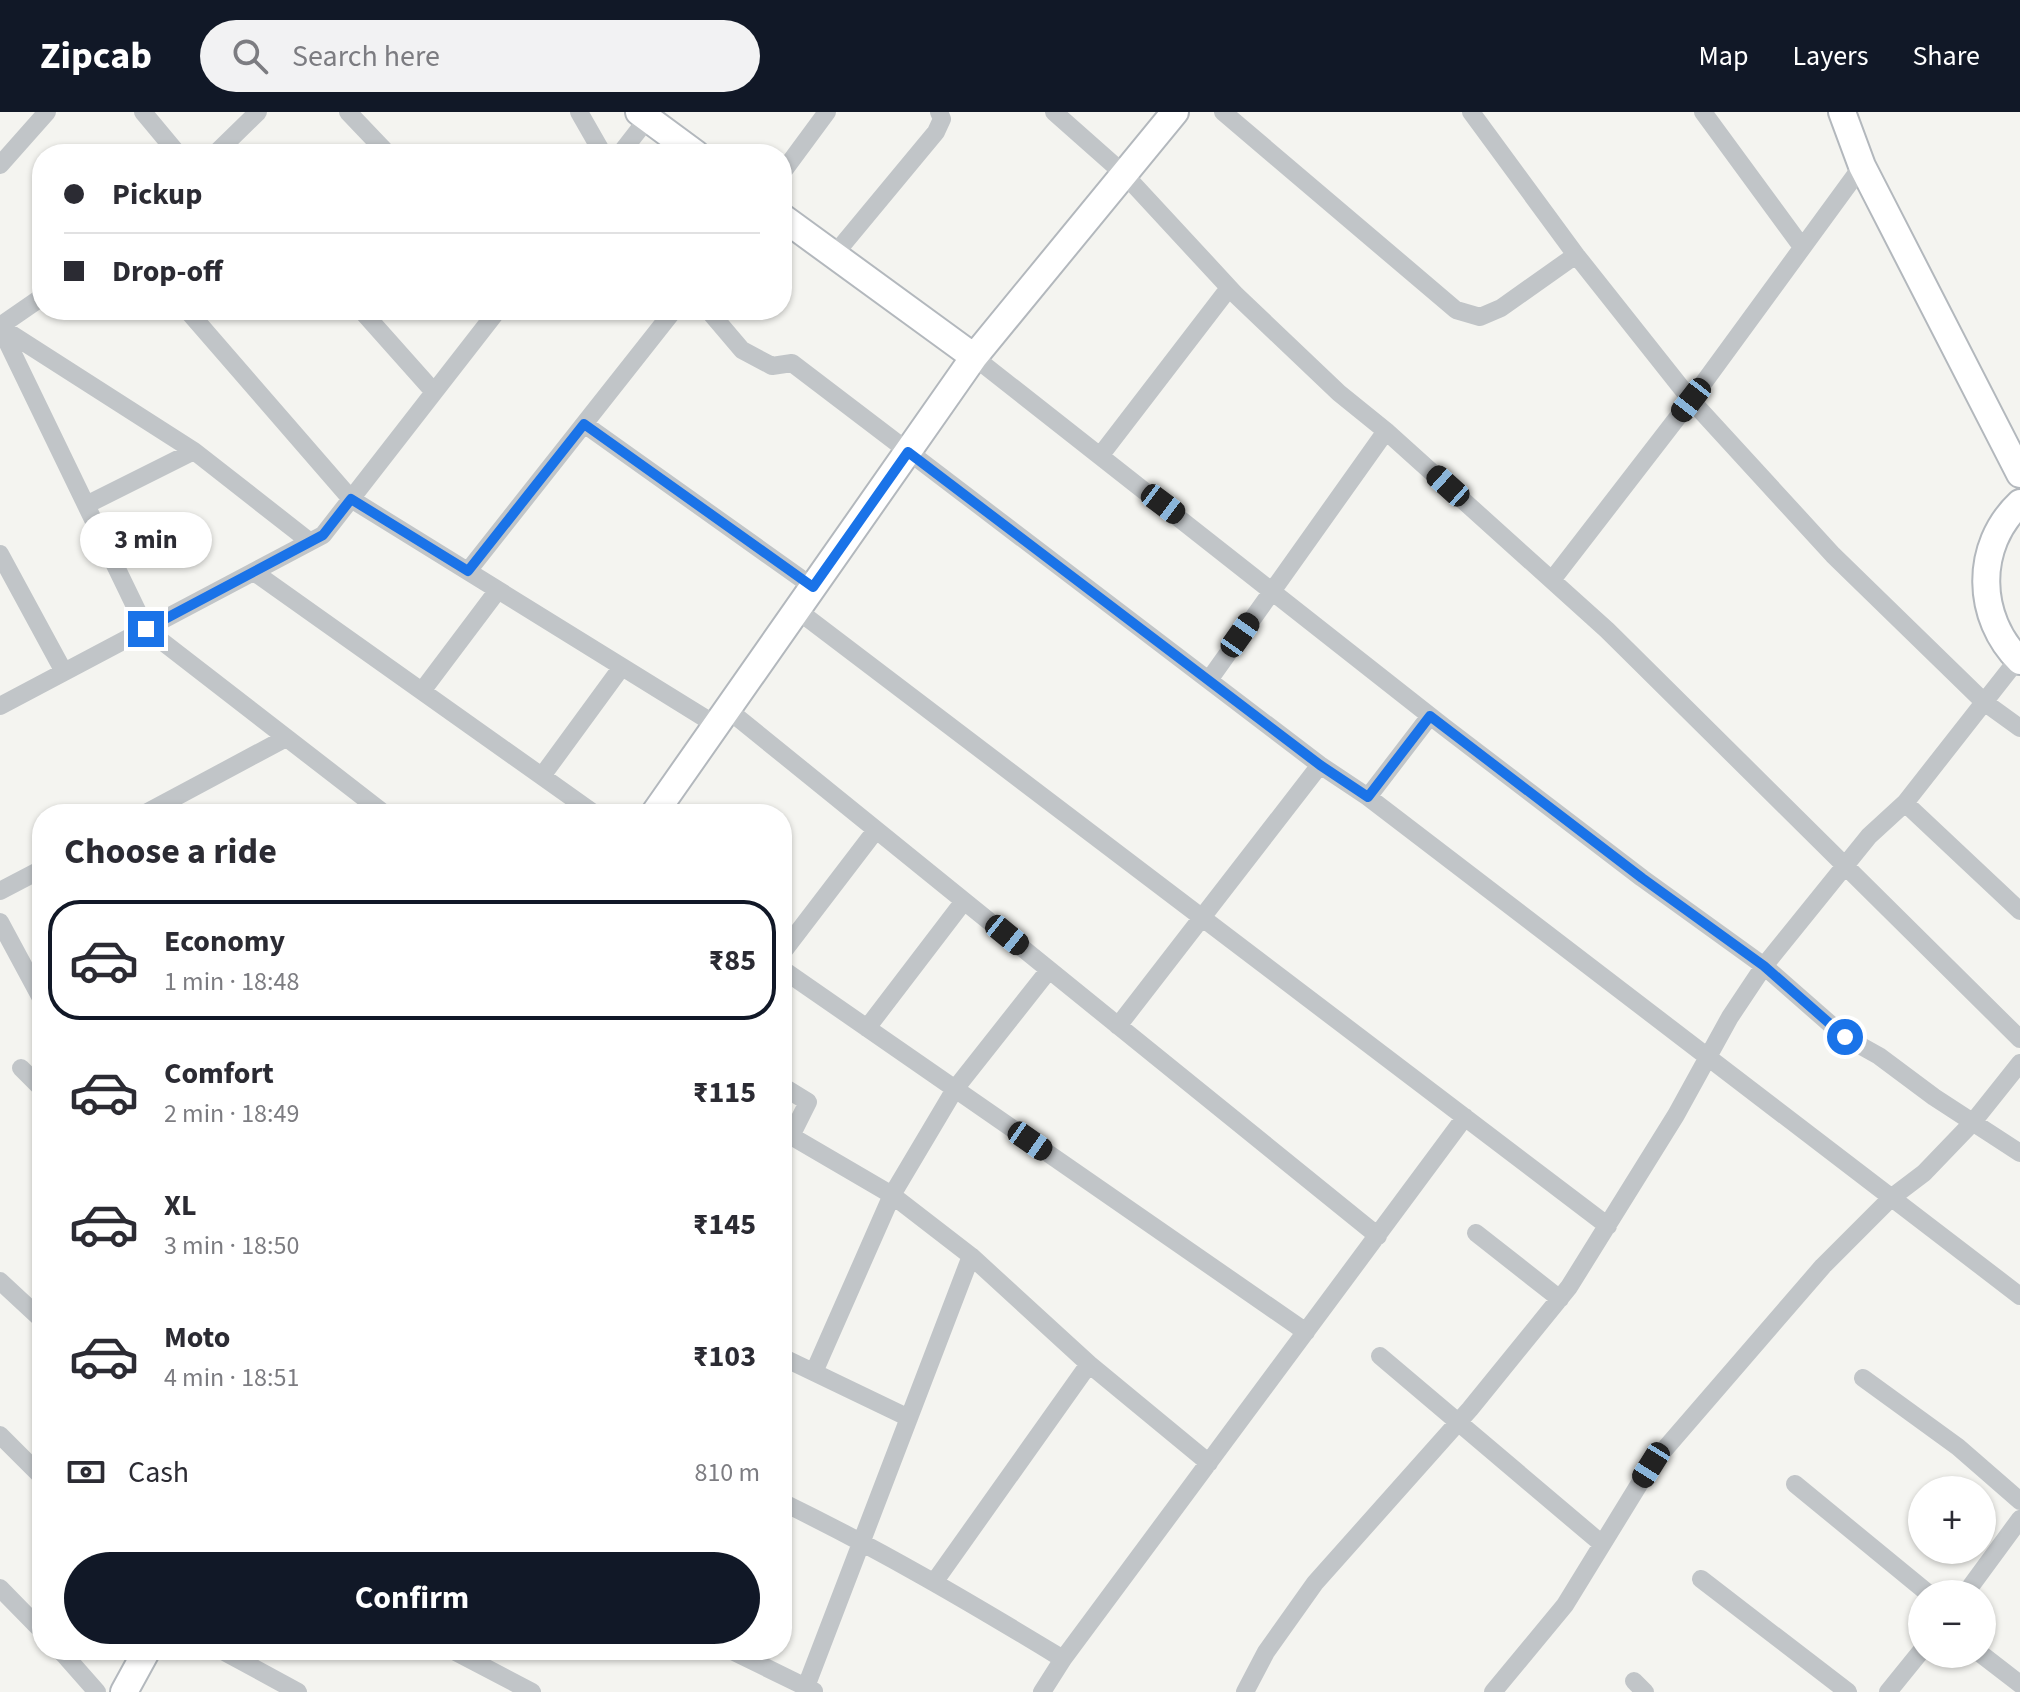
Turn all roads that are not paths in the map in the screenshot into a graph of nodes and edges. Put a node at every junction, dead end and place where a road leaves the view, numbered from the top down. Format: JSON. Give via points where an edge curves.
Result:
{"nodes":[{"id":1,"x":47,"y":112,"type":"edge"},
{"id":2,"x":143,"y":112,"type":"edge"},
{"id":3,"x":258,"y":112,"type":"edge"},
{"id":4,"x":348,"y":112,"type":"edge"},
{"id":5,"x":579,"y":112,"type":"edge"},
{"id":6,"x":827,"y":112,"type":"edge"},
{"id":7,"x":939,"y":112,"type":"edge"},
{"id":8,"x":1054,"y":112,"type":"edge"},
{"id":9,"x":1175,"y":112,"type":"edge"},
{"id":10,"x":1223,"y":112,"type":"edge"},
{"id":11,"x":1471,"y":112,"type":"edge"},
{"id":12,"x":1703,"y":112,"type":"edge"},
{"id":13,"x":1842,"y":112,"type":"edge"},
{"id":14,"x":643,"y":115,"type":"edge"},
{"id":15,"x":170,"y":144,"type":"edge"},
{"id":16,"x":228,"y":144,"type":"edge"},
{"id":17,"x":378,"y":144,"type":"edge"},
{"id":18,"x":597,"y":144,"type":"edge"},
{"id":19,"x":626,"y":144,"type":"edge"},
{"id":20,"x":682,"y":144,"type":"edge"},
{"id":21,"x":792,"y":159,"type":"edge"},
{"id":22,"x":0,"y":165,"type":"edge"},
{"id":23,"x":1862,"y":166,"type":"junction"},
{"id":24,"x":1124,"y":174,"type":"junction"},
{"id":25,"x":792,"y":224,"type":"edge"},
{"id":26,"x":1802,"y":247,"type":"junction"},
{"id":27,"x":834,"y":255,"type":"junction"},
{"id":28,"x":1576,"y":255,"type":"junction"},
{"id":29,"x":1229,"y":288,"type":"junction"},
{"id":30,"x":32,"y":304,"type":"edge"},
{"id":31,"x":196,"y":320,"type":"edge"},
{"id":32,"x":370,"y":320,"type":"edge"},
{"id":33,"x":490,"y":320,"type":"edge"},
{"id":34,"x":666,"y":320,"type":"edge"},
{"id":35,"x":716,"y":320,"type":"edge"},
{"id":36,"x":0,"y":326,"type":"edge"},
{"id":37,"x":974,"y":357,"type":"junction"},
{"id":38,"x":434,"y":392,"type":"junction"},
{"id":39,"x":1691,"y":400,"type":"junction"},
{"id":40,"x":584,"y":424,"type":"junction"},
{"id":41,"x":1386,"y":431,"type":"junction"},
{"id":42,"x":194,"y":451,"type":"junction"},
{"id":43,"x":908,"y":452,"type":"junction"},
{"id":44,"x":1100,"y":456,"type":"junction"},
{"id":45,"x":2020,"y":474,"type":"edge"},
{"id":46,"x":351,"y":499,"type":"junction"},
{"id":47,"x":2020,"y":503,"type":"edge"},
{"id":48,"x":86,"y":505,"type":"junction"},
{"id":49,"x":309,"y":541,"type":"junction"},
{"id":50,"x":0,"y":554,"type":"edge"},
{"id":51,"x":468,"y":571,"type":"junction"},
{"id":52,"x":254,"y":572,"type":"junction"},
{"id":53,"x":1552,"y":580,"type":"junction"},
{"id":54,"x":813,"y":587,"type":"junction"},
{"id":55,"x":498,"y":590,"type":"junction"},
{"id":56,"x":1272,"y":591,"type":"junction"},
{"id":57,"x":797,"y":610,"type":"junction"},
{"id":58,"x":146,"y":629,"type":"junction"},
{"id":59,"x":2019,"y":660,"type":"edge"},
{"id":60,"x":621,"y":668,"type":"junction"},
{"id":61,"x":64,"y":672,"type":"junction"},
{"id":62,"x":1209,"y":680,"type":"junction"},
{"id":63,"x":422,"y":691,"type":"junction"},
{"id":64,"x":1984,"y":702,"type":"junction"},
{"id":65,"x":0,"y":706,"type":"edge"},
{"id":66,"x":1430,"y":716,"type":"junction"},
{"id":67,"x":722,"y":717,"type":"junction"},
{"id":68,"x":2020,"y":728,"type":"edge"},
{"id":69,"x":286,"y":738,"type":"junction"},
{"id":70,"x":1320,"y":765,"type":"junction"},
{"id":71,"x":542,"y":776,"type":"junction"},
{"id":72,"x":1368,"y":797,"type":"junction"},
{"id":73,"x":1905,"y":803,"type":"junction"},
{"id":74,"x":175,"y":804,"type":"edge"},
{"id":75,"x":372,"y":804,"type":"edge"},
{"id":76,"x":581,"y":804,"type":"edge"},
{"id":77,"x":661,"y":804,"type":"edge"},
{"id":78,"x":876,"y":830,"type":"junction"},
{"id":79,"x":1847,"y":866,"type":"junction"},
{"id":80,"x":32,"y":874,"type":"edge"},
{"id":81,"x":0,"y":891,"type":"edge"},
{"id":82,"x":964,"y":901,"type":"junction"},
{"id":83,"x":2020,"y":911,"type":"edge"},
{"id":84,"x":1202,"y":917,"type":"junction"},
{"id":85,"x":0,"y":922,"type":"edge"},
{"id":86,"x":792,"y":940,"type":"edge"},
{"id":87,"x":1764,"y":966,"type":"junction"},
{"id":88,"x":1049,"y":970,"type":"junction"},
{"id":89,"x":792,"y":976,"type":"edge"},
{"id":90,"x":32,"y":981,"type":"edge"},
{"id":91,"x":1118,"y":1026,"type":"junction"},
{"id":92,"x":867,"y":1028,"type":"junction"},
{"id":93,"x":2020,"y":1039,"type":"edge"},
{"id":94,"x":1707,"y":1058,"type":"junction"},
{"id":95,"x":2020,"y":1063,"type":"edge"},
{"id":96,"x":21,"y":1068,"type":"dead end"},
{"id":97,"x":32,"y":1079,"type":"edge"},
{"id":98,"x":955,"y":1089,"type":"junction"},
{"id":99,"x":792,"y":1092,"type":"edge"},
{"id":100,"x":1465,"y":1117,"type":"junction"},
{"id":101,"x":1973,"y":1122,"type":"junction"},
{"id":102,"x":792,"y":1135,"type":"edge"},
{"id":103,"x":792,"y":1147,"type":"edge"},
{"id":104,"x":2020,"y":1153,"type":"edge"},
{"id":105,"x":892,"y":1195,"type":"junction"},
{"id":106,"x":1891,"y":1198,"type":"junction"},
{"id":107,"x":1608,"y":1226,"type":"junction"},
{"id":108,"x":1476,"y":1233,"type":"dead end"},
{"id":109,"x":1378,"y":1236,"type":"junction"},
{"id":110,"x":971,"y":1256,"type":"junction"},
{"id":111,"x":0,"y":1281,"type":"edge"},
{"id":112,"x":2020,"y":1296,"type":"edge"},
{"id":113,"x":1560,"y":1299,"type":"junction"},
{"id":114,"x":32,"y":1311,"type":"edge"},
{"id":115,"x":1306,"y":1332,"type":"junction"},
{"id":116,"x":1380,"y":1356,"type":"dead end"},
{"id":117,"x":792,"y":1362,"type":"edge"},
{"id":118,"x":1089,"y":1364,"type":"junction"},
{"id":119,"x":814,"y":1372,"type":"junction"},
{"id":120,"x":1863,"y":1378,"type":"dead end"},
{"id":121,"x":909,"y":1418,"type":"junction"},
{"id":122,"x":1459,"y":1421,"type":"junction"},
{"id":123,"x":0,"y":1435,"type":"edge"},
{"id":124,"x":1209,"y":1463,"type":"junction"},
{"id":125,"x":32,"y":1467,"type":"edge"},
{"id":126,"x":1795,"y":1484,"type":"dead end"},
{"id":127,"x":2020,"y":1501,"type":"edge"},
{"id":128,"x":792,"y":1507,"type":"edge"},
{"id":129,"x":2020,"y":1519,"type":"edge"},
{"id":130,"x":862,"y":1540,"type":"junction"},
{"id":131,"x":1602,"y":1544,"type":"junction"},
{"id":132,"x":1701,"y":1579,"type":"dead end"},
{"id":133,"x":1912,"y":1580,"type":"edge"},
{"id":134,"x":1975,"y":1580,"type":"edge"},
{"id":135,"x":935,"y":1581,"type":"junction"},
{"id":136,"x":0,"y":1588,"type":"edge"},
{"id":137,"x":32,"y":1621,"type":"edge"},
{"id":138,"x":1063,"y":1659,"type":"junction"},
{"id":139,"x":69,"y":1660,"type":"edge"},
{"id":140,"x":142,"y":1660,"type":"edge"},
{"id":141,"x":239,"y":1660,"type":"edge"},
{"id":142,"x":471,"y":1660,"type":"edge"},
{"id":143,"x":749,"y":1660,"type":"edge"},
{"id":144,"x":1996,"y":1666,"type":"edge"},
{"id":145,"x":1908,"y":1667,"type":"edge"},
{"id":146,"x":2020,"y":1684,"type":"edge"},
{"id":147,"x":809,"y":1691,"type":"edge"},
{"id":148,"x":1243,"y":1691,"type":"edge"},
{"id":149,"x":97,"y":1692,"type":"edge"},
{"id":150,"x":124,"y":1692,"type":"edge"},
{"id":151,"x":298,"y":1692,"type":"edge"},
{"id":152,"x":532,"y":1692,"type":"edge"},
{"id":153,"x":1042,"y":1692,"type":"edge"},
{"id":154,"x":1493,"y":1692,"type":"edge"},
{"id":155,"x":1848,"y":1692,"type":"edge"},
{"id":156,"x":1888,"y":1692,"type":"edge"}],
"edges":[{"from":1,"to":22,"type":"street"},
{"from":2,"to":15,"type":"street"},
{"from":3,"to":16,"type":"street"},
{"from":4,"to":17,"type":"street"},
{"from":5,"to":18,"type":"street"},
{"from":6,"to":21,"type":"street"},
{"from":7,"to":27,"type":"street","via":[[942,119],[936,132]]},
{"from":8,"to":24,"type":"street"},
{"from":9,"to":24,"type":"street"},
{"from":10,"to":28,"type":"street","via":[[1456,310],[1480,317],[1501,308]]},
{"from":11,"to":28,"type":"street"},
{"from":12,"to":26,"type":"street"},
{"from":13,"to":23,"type":"street"},
{"from":14,"to":19,"type":"street"},
{"from":14,"to":20,"type":"street"},
{"from":23,"to":26,"type":"street"},
{"from":23,"to":45,"type":"street"},
{"from":24,"to":29,"type":"street"},
{"from":24,"to":37,"type":"street"},
{"from":25,"to":27,"type":"street"},
{"from":26,"to":39,"type":"street"},
{"from":27,"to":37,"type":"street"},
{"from":28,"to":39,"type":"street"},
{"from":29,"to":41,"type":"street"},
{"from":29,"to":44,"type":"street"},
{"from":30,"to":36,"type":"street"},
{"from":31,"to":46,"type":"street"},
{"from":32,"to":38,"type":"street"},
{"from":33,"to":38,"type":"street"},
{"from":34,"to":40,"type":"street"},
{"from":35,"to":43,"type":"street","via":[[742,350],[772,366],[792,363]]},
{"from":37,"to":43,"type":"street"},
{"from":37,"to":44,"type":"street"},
{"from":38,"to":46,"type":"street"},
{"from":39,"to":53,"type":"street"},
{"from":39,"to":64,"type":"street","via":[[1833,555]]},
{"from":40,"to":51,"type":"street"},
{"from":40,"to":54,"type":"street"},
{"from":41,"to":53,"type":"street"},
{"from":41,"to":56,"type":"street"},
{"from":42,"to":48,"type":"street"},
{"from":42,"to":48,"type":"street","via":[[0,327]]},
{"from":42,"to":49,"type":"street"},
{"from":43,"to":54,"type":"street"},
{"from":43,"to":62,"type":"street"},
{"from":44,"to":56,"type":"street"},
{"from":46,"to":49,"type":"street","via":[[323,535]]},
{"from":46,"to":51,"type":"street"},
{"from":47,"to":59,"type":"street","via":[[2008,514],[1988,553],[1984,591],[1995,628]]},
{"from":48,"to":58,"type":"street"},
{"from":49,"to":52,"type":"street"},
{"from":50,"to":61,"type":"street"},
{"from":51,"to":55,"type":"street"},
{"from":52,"to":58,"type":"street"},
{"from":52,"to":63,"type":"street"},
{"from":53,"to":79,"type":"street"},
{"from":54,"to":57,"type":"street"},
{"from":55,"to":60,"type":"street"},
{"from":55,"to":63,"type":"street"},
{"from":56,"to":62,"type":"street"},
{"from":56,"to":66,"type":"street"},
{"from":57,"to":67,"type":"street"},
{"from":57,"to":84,"type":"street"},
{"from":58,"to":61,"type":"street"},
{"from":58,"to":69,"type":"street"},
{"from":59,"to":64,"type":"street"},
{"from":60,"to":67,"type":"street"},
{"from":60,"to":71,"type":"street"},
{"from":61,"to":65,"type":"street"},
{"from":62,"to":70,"type":"street"},
{"from":63,"to":71,"type":"street"},
{"from":64,"to":68,"type":"street"},
{"from":64,"to":73,"type":"street"},
{"from":66,"to":72,"type":"street"},
{"from":66,"to":87,"type":"street"},
{"from":67,"to":77,"type":"street"},
{"from":67,"to":78,"type":"street"},
{"from":69,"to":74,"type":"street"},
{"from":69,"to":75,"type":"street"},
{"from":70,"to":72,"type":"street"},
{"from":70,"to":84,"type":"street"},
{"from":71,"to":76,"type":"street"},
{"from":72,"to":94,"type":"street"},
{"from":73,"to":79,"type":"street","via":[[1869,836]]},
{"from":73,"to":83,"type":"street"},
{"from":78,"to":82,"type":"street"},
{"from":78,"to":86,"type":"street"},
{"from":79,"to":87,"type":"street"},
{"from":79,"to":93,"type":"street"},
{"from":80,"to":81,"type":"street"},
{"from":82,"to":88,"type":"street"},
{"from":82,"to":92,"type":"street"},
{"from":84,"to":91,"type":"street"},
{"from":84,"to":100,"type":"street"},
{"from":85,"to":90,"type":"street"},
{"from":87,"to":94,"type":"street"},
{"from":87,"to":101,"type":"street","via":[[1845,1037]]},
{"from":88,"to":91,"type":"street"},
{"from":88,"to":98,"type":"street"},
{"from":89,"to":92,"type":"street"},
{"from":91,"to":109,"type":"street"},
{"from":92,"to":98,"type":"street"},
{"from":94,"to":106,"type":"street"},
{"from":94,"to":107,"type":"street"},
{"from":95,"to":101,"type":"street"},
{"from":96,"to":97,"type":"street"},
{"from":98,"to":105,"type":"street"},
{"from":98,"to":115,"type":"street"},
{"from":99,"to":102,"type":"street","via":[[808,1102]]},
{"from":100,"to":107,"type":"street"},
{"from":100,"to":109,"type":"street"},
{"from":101,"to":104,"type":"street"},
{"from":101,"to":106,"type":"street","via":[[1924,1173]]},
{"from":103,"to":105,"type":"street"},
{"from":105,"to":110,"type":"street"},
{"from":105,"to":119,"type":"street"},
{"from":106,"to":112,"type":"street"},
{"from":106,"to":131,"type":"street","via":[[1823,1266],[1651,1465]]},
{"from":107,"to":113,"type":"street"},
{"from":108,"to":113,"type":"street"},
{"from":109,"to":115,"type":"street"},
{"from":110,"to":118,"type":"street"},
{"from":110,"to":121,"type":"street"},
{"from":111,"to":114,"type":"street"},
{"from":113,"to":122,"type":"street"},
{"from":115,"to":124,"type":"street"},
{"from":116,"to":122,"type":"street"},
{"from":117,"to":119,"type":"street"},
{"from":118,"to":124,"type":"street"},
{"from":118,"to":135,"type":"street"},
{"from":119,"to":121,"type":"street"},
{"from":120,"to":127,"type":"street","via":[[1958,1447]]},
{"from":121,"to":130,"type":"street"},
{"from":122,"to":131,"type":"street"},
{"from":122,"to":148,"type":"street","via":[[1315,1583]]},
{"from":123,"to":125,"type":"street"},
{"from":124,"to":138,"type":"street"},
{"from":126,"to":133,"type":"street"},
{"from":128,"to":130,"type":"street"},
{"from":129,"to":134,"type":"street"},
{"from":130,"to":135,"type":"street"},
{"from":130,"to":147,"type":"street"},
{"from":131,"to":154,"type":"street","via":[[1565,1605]]},
{"from":132,"to":155,"type":"street"},
{"from":135,"to":138,"type":"street"},
{"from":136,"to":137,"type":"street"},
{"from":138,"to":153,"type":"street"},
{"from":139,"to":149,"type":"street"},
{"from":140,"to":150,"type":"street"},
{"from":141,"to":151,"type":"street"},
{"from":142,"to":152,"type":"street"},
{"from":143,"to":147,"type":"street"},
{"from":144,"to":146,"type":"street"},
{"from":145,"to":156,"type":"street"}]}
